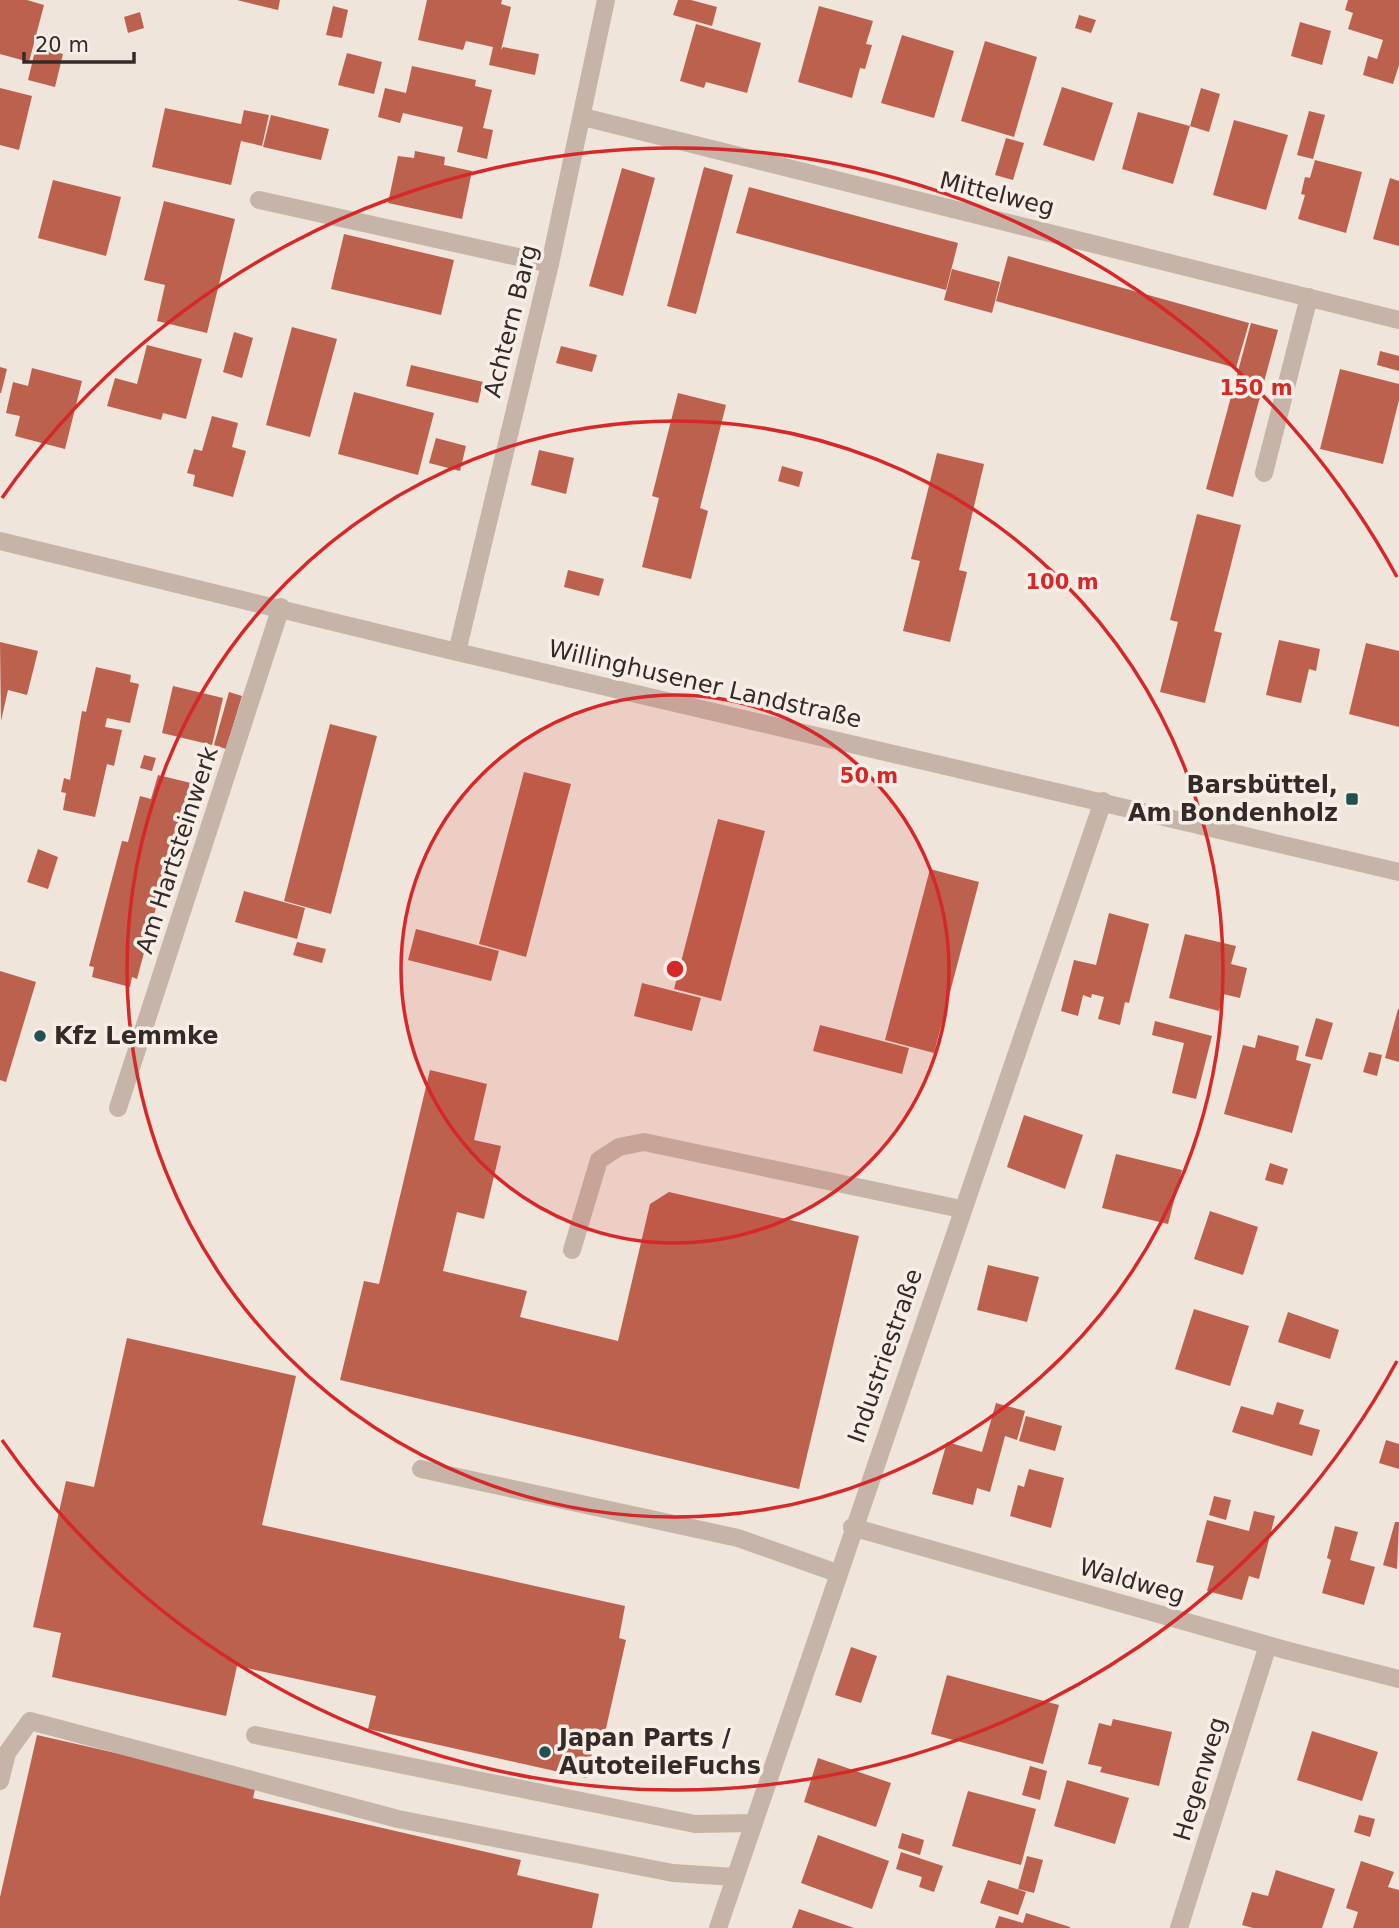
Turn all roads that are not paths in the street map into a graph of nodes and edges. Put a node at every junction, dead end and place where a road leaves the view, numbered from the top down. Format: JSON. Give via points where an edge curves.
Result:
{"nodes":[{"id":1,"x":606,"y":0,"type":"edge"},
{"id":2,"x":583,"y":117,"type":"junction"},
{"id":3,"x":259,"y":200,"type":"dead end"},
{"id":4,"x":551,"y":264,"type":"junction"},
{"id":5,"x":1308,"y":297,"type":"junction"},
{"id":6,"x":1399,"y":320,"type":"edge"},
{"id":7,"x":1264,"y":473,"type":"dead end"},
{"id":8,"x":0,"y":541,"type":"edge"},
{"id":9,"x":281,"y":607,"type":"junction"},
{"id":10,"x":457,"y":652,"type":"junction"},
{"id":11,"x":1103,"y":801,"type":"junction"},
{"id":12,"x":1399,"y":872,"type":"edge"},
{"id":13,"x":118,"y":1108,"type":"dead end"},
{"id":14,"x":961,"y":1209,"type":"junction"},
{"id":15,"x":572,"y":1251,"type":"dead end"},
{"id":16,"x":421,"y":1469,"type":"dead end"},
{"id":17,"x":852,"y":1527,"type":"junction"},
{"id":18,"x":837,"y":1573,"type":"junction"},
{"id":19,"x":1268,"y":1645,"type":"junction"},
{"id":20,"x":1399,"y":1679,"type":"edge"},
{"id":21,"x":255,"y":1735,"type":"dead end"},
{"id":22,"x":0,"y":1781,"type":"edge"},
{"id":23,"x":753,"y":1823,"type":"junction"},
{"id":24,"x":735,"y":1877,"type":"junction"},
{"id":25,"x":718,"y":1928,"type":"edge"},
{"id":26,"x":1179,"y":1928,"type":"edge"}],
"edges":[{"from":1,"to":2,"type":"street","name":"Achtern Barg"},
{"from":2,"to":4,"type":"street","name":"Achtern Barg"},
{"from":2,"to":5,"type":"street","name":"Mittelweg"},
{"from":3,"to":4,"type":"street"},
{"from":4,"to":10,"type":"street","name":"Achtern Barg"},
{"from":5,"to":6,"type":"street","name":"Mittelweg"},
{"from":5,"to":7,"type":"street"},
{"from":8,"to":9,"type":"street","name":"Willinghusener Landstraße"},
{"from":9,"to":10,"type":"street","name":"Willinghusener Landstraße"},
{"from":9,"to":13,"type":"street","name":"Am Hartsteinwerk"},
{"from":10,"to":11,"type":"street","name":"Willinghusener Landstraße"},
{"from":11,"to":12,"type":"street","name":"Willinghusener Landstraße"},
{"from":11,"to":14,"type":"street","name":"Industriestraße"},
{"from":14,"to":15,"type":"street","via":[[644,1142],[619,1147],[599,1160]]},
{"from":14,"to":17,"type":"street","name":"Industriestraße"},
{"from":16,"to":18,"type":"street","via":[[738,1538]]},
{"from":17,"to":18,"type":"street","name":"Industriestraße"},
{"from":17,"to":19,"type":"street","name":"Waldweg"},
{"from":18,"to":23,"type":"street","name":"Industriestraße"},
{"from":19,"to":20,"type":"street","name":"Waldweg"},
{"from":19,"to":26,"type":"street","name":"Hegenweg"},
{"from":21,"to":23,"type":"street","via":[[695,1824]]},
{"from":22,"to":24,"type":"street","via":[[7,1753],[30,1721],[398,1819],[673,1873]]},
{"from":23,"to":24,"type":"street","name":"Industriestraße"},
{"from":24,"to":25,"type":"street","name":"Industriestraße"}]}
